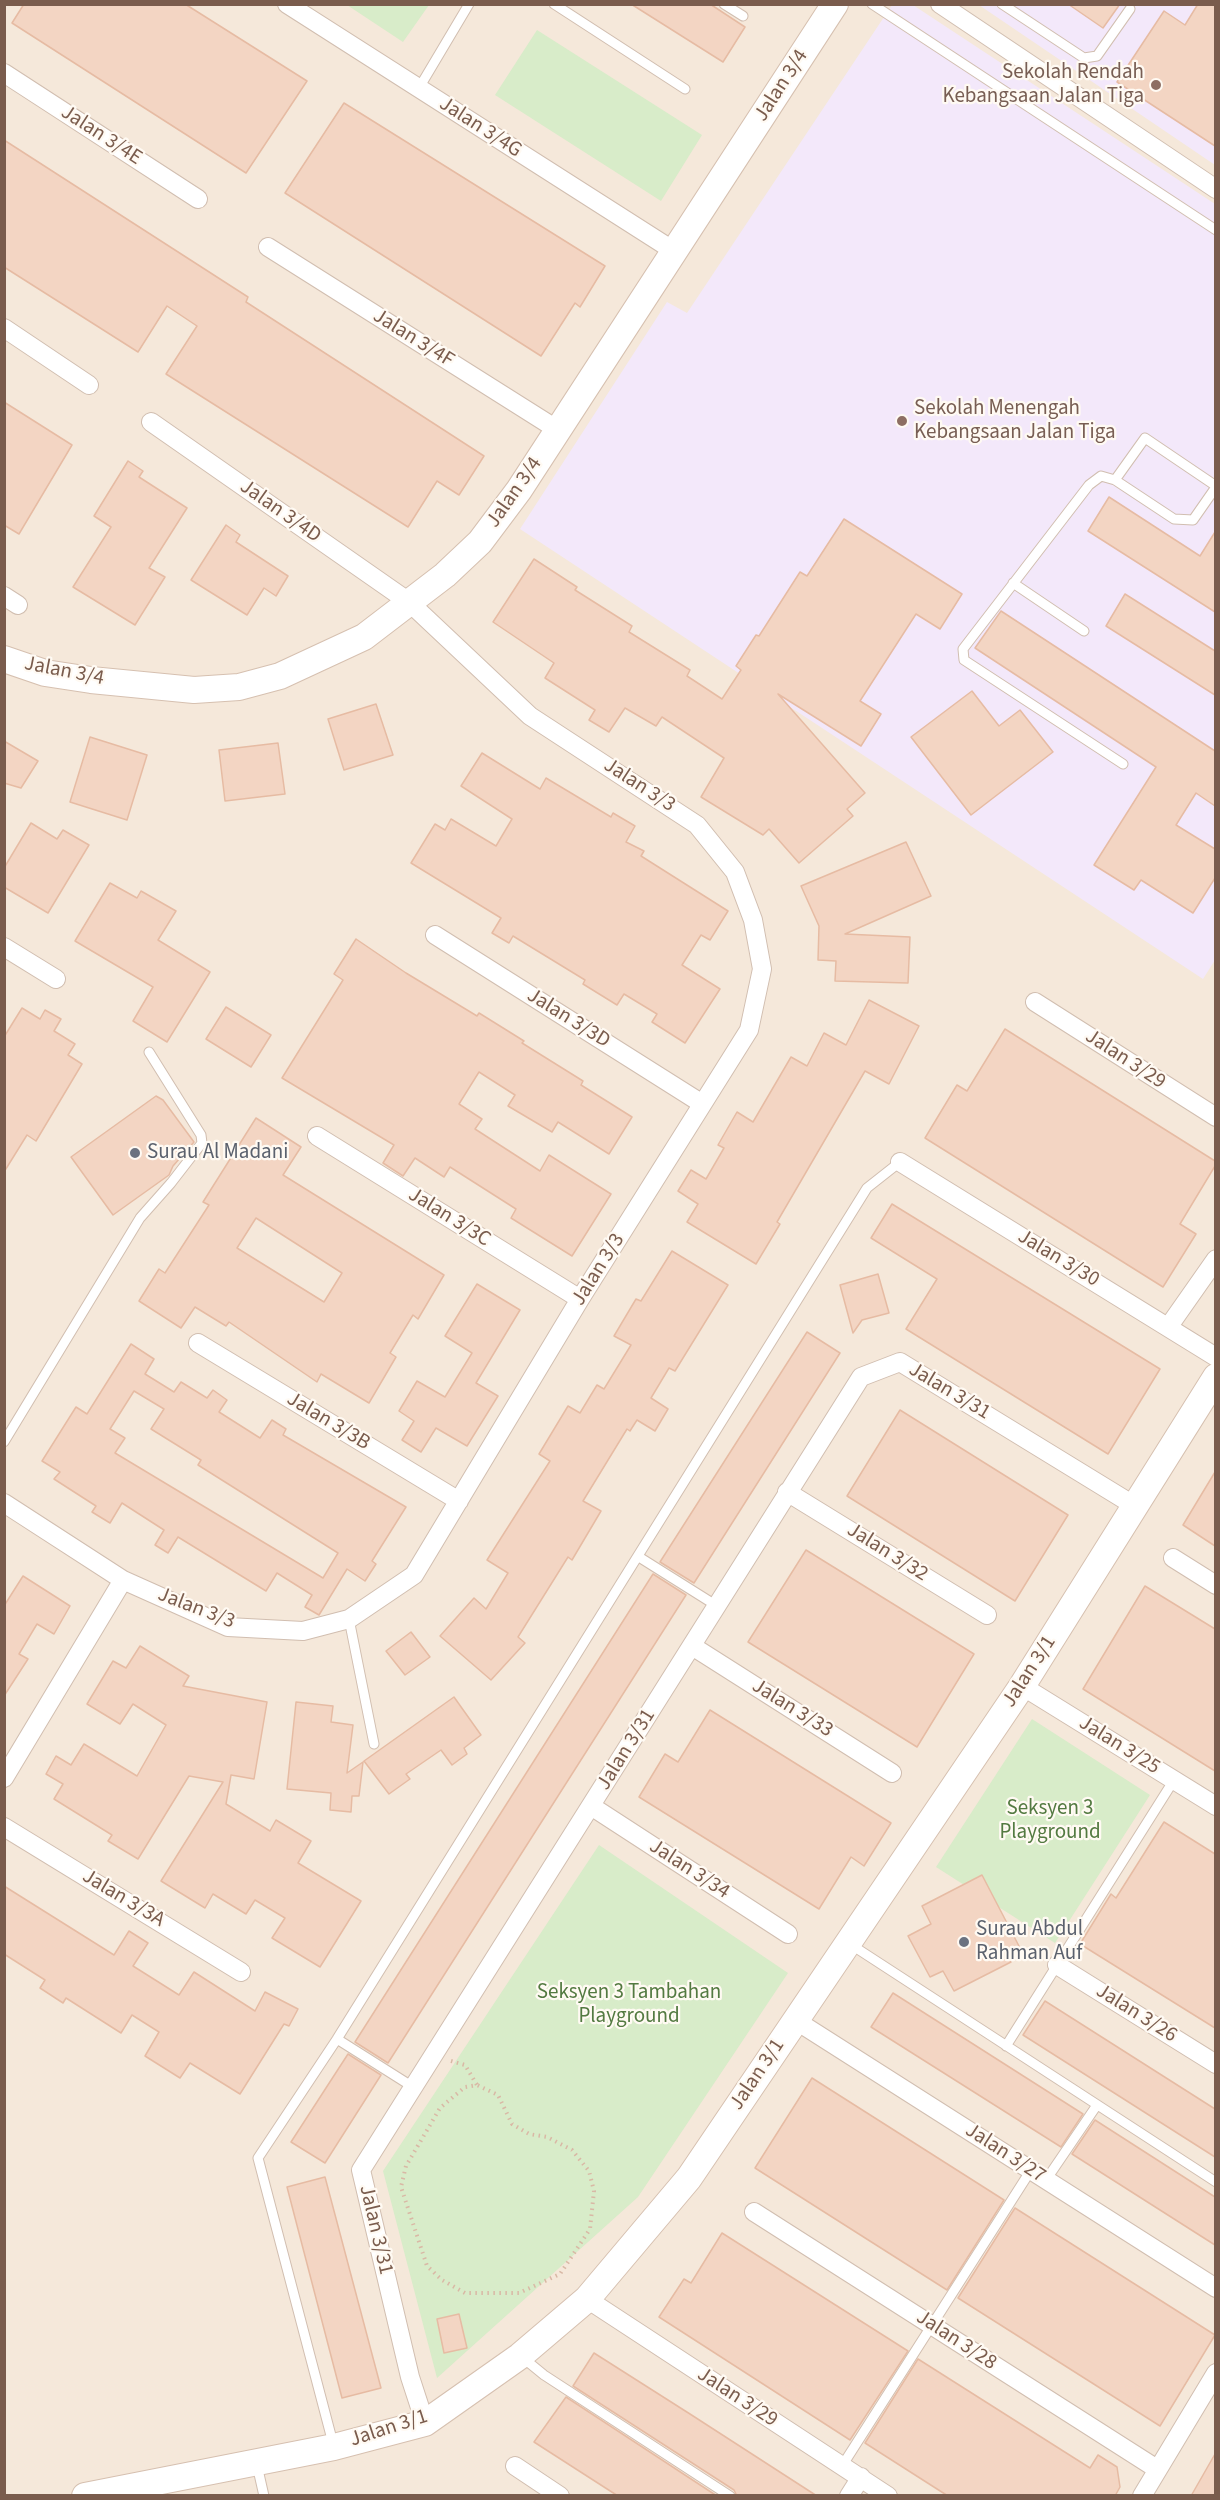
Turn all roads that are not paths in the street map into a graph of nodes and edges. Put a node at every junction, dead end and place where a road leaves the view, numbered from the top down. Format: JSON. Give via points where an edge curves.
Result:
{"nodes":[{"id":1,"x":287,"y":4,"type":"edge"},
{"id":2,"x":469,"y":4,"type":"edge"},
{"id":3,"x":554,"y":4,"type":"edge"},
{"id":4,"x":724,"y":4,"type":"edge"},
{"id":5,"x":835,"y":4,"type":"edge"},
{"id":6,"x":872,"y":4,"type":"edge"},
{"id":7,"x":940,"y":4,"type":"edge"},
{"id":8,"x":1002,"y":4,"type":"edge"},
{"id":9,"x":1130,"y":9,"type":"dead end"},
{"id":10,"x":743,"y":16,"type":"dead end"},
{"id":11,"x":4,"y":73,"type":"edge"},
{"id":12,"x":419,"y":88,"type":"junction"},
{"id":13,"x":685,"y":89,"type":"dead end"},
{"id":14,"x":1215,"y":189,"type":"edge"},
{"id":15,"x":198,"y":199,"type":"dead end"},
{"id":16,"x":1215,"y":230,"type":"edge"},
{"id":17,"x":268,"y":247,"type":"dead end"},
{"id":18,"x":674,"y":251,"type":"junction"},
{"id":19,"x":4,"y":328,"type":"edge"},
{"id":20,"x":89,"y":385,"type":"dead end"},
{"id":21,"x":151,"y":422,"type":"dead end"},
{"id":22,"x":558,"y":430,"type":"junction"},
{"id":23,"x":1115,"y":480,"type":"junction"},
{"id":24,"x":1215,"y":486,"type":"edge"},
{"id":25,"x":1013,"y":583,"type":"junction"},
{"id":26,"x":409,"y":602,"type":"junction"},
{"id":27,"x":1083,"y":631,"type":"dead end"},
{"id":28,"x":452,"y":642,"type":"joint"},
{"id":29,"x":4,"y":659,"type":"edge"},
{"id":30,"x":1123,"y":764,"type":"dead end"},
{"id":31,"x":435,"y":935,"type":"dead end"},
{"id":32,"x":4,"y":947,"type":"edge"},
{"id":33,"x":56,"y":979,"type":"dead end"},
{"id":34,"x":1035,"y":1002,"type":"dead end"},
{"id":35,"x":149,"y":1052,"type":"dead end"},
{"id":36,"x":701,"y":1103,"type":"junction"},
{"id":37,"x":1215,"y":1117,"type":"edge"},
{"id":38,"x":317,"y":1136,"type":"dead end"},
{"id":39,"x":900,"y":1162,"type":"joint"},
{"id":40,"x":1215,"y":1259,"type":"edge"},
{"id":41,"x":580,"y":1299,"type":"junction"},
{"id":42,"x":1169,"y":1326,"type":"junction"},
{"id":43,"x":198,"y":1343,"type":"dead end"},
{"id":44,"x":1215,"y":1357,"type":"edge"},
{"id":45,"x":1215,"y":1377,"type":"edge"},
{"id":46,"x":4,"y":1442,"type":"edge"},
{"id":47,"x":788,"y":1492,"type":"junction"},
{"id":48,"x":459,"y":1501,"type":"junction"},
{"id":49,"x":4,"y":1503,"type":"edge"},
{"id":50,"x":1135,"y":1506,"type":"junction"},
{"id":51,"x":639,"y":1557,"type":"junction"},
{"id":52,"x":1173,"y":1558,"type":"dead end"},
{"id":53,"x":123,"y":1580,"type":"junction"},
{"id":54,"x":1215,"y":1585,"type":"edge"},
{"id":55,"x":717,"y":1606,"type":"junction"},
{"id":56,"x":987,"y":1615,"type":"dead end"},
{"id":57,"x":349,"y":1619,"type":"junction"},
{"id":58,"x":692,"y":1646,"type":"junction"},
{"id":59,"x":1022,"y":1686,"type":"junction"},
{"id":60,"x":374,"y":1744,"type":"dead end"},
{"id":61,"x":892,"y":1773,"type":"dead end"},
{"id":62,"x":4,"y":1778,"type":"edge"},
{"id":63,"x":1174,"y":1780,"type":"junction"},
{"id":64,"x":591,"y":1806,"type":"junction"},
{"id":65,"x":1215,"y":1806,"type":"edge"},
{"id":66,"x":4,"y":1827,"type":"edge"},
{"id":67,"x":788,"y":1934,"type":"dead end"},
{"id":68,"x":848,"y":1943,"type":"junction"},
{"id":69,"x":1057,"y":1965,"type":"junction"},
{"id":70,"x":241,"y":1972,"type":"dead end"},
{"id":71,"x":795,"y":2020,"type":"junction"},
{"id":72,"x":337,"y":2039,"type":"junction"},
{"id":73,"x":1006,"y":2046,"type":"junction"},
{"id":74,"x":1215,"y":2064,"type":"edge"},
{"id":75,"x":413,"y":2087,"type":"junction"},
{"id":76,"x":1097,"y":2105,"type":"junction"},
{"id":77,"x":1038,"y":2175,"type":"junction"},
{"id":78,"x":1215,"y":2182,"type":"edge"},
{"id":79,"x":754,"y":2212,"type":"dead end"},
{"id":80,"x":1215,"y":2288,"type":"edge"},
{"id":81,"x":587,"y":2299,"type":"junction"},
{"id":82,"x":932,"y":2325,"type":"junction"},
{"id":83,"x":520,"y":2356,"type":"junction"},
{"id":84,"x":1215,"y":2373,"type":"edge"},
{"id":85,"x":425,"y":2422,"type":"junction"},
{"id":86,"x":334,"y":2447,"type":"junction"},
{"id":87,"x":257,"y":2463,"type":"junction"},
{"id":88,"x":515,"y":2466,"type":"dead end"},
{"id":89,"x":842,"y":2466,"type":"junction"},
{"id":90,"x":1157,"y":2469,"type":"junction"},
{"id":91,"x":861,"y":2477,"type":"junction"},
{"id":92,"x":85,"y":2496,"type":"edge"},
{"id":93,"x":264,"y":2496,"type":"edge"},
{"id":94,"x":560,"y":2496,"type":"edge"},
{"id":95,"x":730,"y":2496,"type":"edge"},
{"id":96,"x":849,"y":2496,"type":"edge"},
{"id":97,"x":888,"y":2496,"type":"edge"},
{"id":98,"x":1142,"y":2496,"type":"edge"}],
"edges":[{"from":1,"to":12,"type":"street","name":"Jalan 3/4G"},
{"from":2,"to":12,"type":"lane"},
{"from":3,"to":13,"type":"lane"},
{"from":4,"to":10,"type":"lane"},
{"from":5,"to":18,"type":"street","name":"Jalan 3/4"},
{"from":6,"to":16,"type":"lane"},
{"from":7,"to":14,"type":"street"},
{"from":8,"to":9,"type":"lane","via":[[1084,58],[1097,56]]},
{"from":11,"to":15,"type":"street","name":"Jalan 3/4E"},
{"from":12,"to":18,"type":"street","name":"Jalan 3/4G"},
{"from":17,"to":22,"type":"street","name":"Jalan 3/4F"},
{"from":18,"to":22,"type":"street","name":"Jalan 3/4"},
{"from":19,"to":20,"type":"street"},
{"from":21,"to":26,"type":"street","name":"Jalan 3/4D"},
{"from":22,"to":26,"type":"street","name":"Jalan 3/4","via":[[480,542]]},
{"from":23,"to":24,"type":"lane","via":[[1174,519],[1193,520]]},
{"from":23,"to":24,"type":"lane","via":[[1145,438]]},
{"from":23,"to":25,"type":"lane","via":[[1101,476],[1089,485]]},
{"from":25,"to":27,"type":"lane"},
{"from":25,"to":30,"type":"lane","via":[[963,649],[964,660]]},
{"from":26,"to":28,"type":"street","name":"Jalan 3/4D"},
{"from":26,"to":29,"type":"street","name":"Jalan 3/4","via":[[364,637],[320,660],[239,687],[194,690],[91,680],[45,673]]},
{"from":28,"to":36,"type":"street","name":"Jalan 3/3","via":[[530,716],[697,825],[735,872],[753,920],[762,969],[749,1030]]},
{"from":31,"to":36,"type":"street","name":"Jalan 3/3D"},
{"from":32,"to":33,"type":"street"},
{"from":34,"to":37,"type":"street","name":"Jalan 3/29"},
{"from":35,"to":46,"type":"lane","via":[[201,1135],[202,1143],[140,1218]]},
{"from":36,"to":41,"type":"street","name":"Jalan 3/3"},
{"from":38,"to":41,"type":"street","name":"Jalan 3/3C"},
{"from":39,"to":42,"type":"street","name":"Jalan 3/30"},
{"from":39,"to":51,"type":"lane","via":[[867,1188]]},
{"from":40,"to":42,"type":"street"},
{"from":41,"to":48,"type":"street","name":"Jalan 3/3"},
{"from":42,"to":44,"type":"street","name":"Jalan 3/30"},
{"from":43,"to":48,"type":"street","name":"Jalan 3/3B"},
{"from":45,"to":50,"type":"street","name":"Jalan 3/1"},
{"from":47,"to":50,"type":"street","name":"Jalan 3/31","via":[[861,1377],[900,1362]]},
{"from":47,"to":55,"type":"street","name":"Jalan 3/31"},
{"from":47,"to":56,"type":"street","name":"Jalan 3/32"},
{"from":48,"to":57,"type":"street","name":"Jalan 3/3","via":[[414,1575]]},
{"from":49,"to":53,"type":"street","name":"Jalan 3/3"},
{"from":50,"to":59,"type":"street","name":"Jalan 3/1"},
{"from":51,"to":55,"type":"lane"},
{"from":51,"to":72,"type":"lane"},
{"from":52,"to":54,"type":"street"},
{"from":53,"to":57,"type":"street","name":"Jalan 3/3","via":[[228,1627],[303,1631]]},
{"from":53,"to":62,"type":"street"},
{"from":55,"to":58,"type":"street","name":"Jalan 3/31"},
{"from":57,"to":60,"type":"lane"},
{"from":58,"to":61,"type":"street","name":"Jalan 3/33"},
{"from":58,"to":64,"type":"street","name":"Jalan 3/31"},
{"from":59,"to":63,"type":"street","name":"Jalan 3/25"},
{"from":59,"to":68,"type":"street","name":"Jalan 3/1"},
{"from":63,"to":65,"type":"street","name":"Jalan 3/25"},
{"from":63,"to":69,"type":"lane"},
{"from":64,"to":67,"type":"street","name":"Jalan 3/34"},
{"from":64,"to":75,"type":"street","name":"Jalan 3/31"},
{"from":66,"to":70,"type":"street","name":"Jalan 3/3A"},
{"from":68,"to":71,"type":"street","name":"Jalan 3/1"},
{"from":68,"to":73,"type":"lane"},
{"from":69,"to":73,"type":"lane"},
{"from":69,"to":74,"type":"street","name":"Jalan 3/26"},
{"from":71,"to":77,"type":"street","name":"Jalan 3/27"},
{"from":71,"to":81,"type":"street","name":"Jalan 3/1","via":[[688,2178]]},
{"from":72,"to":75,"type":"lane"},
{"from":72,"to":86,"type":"lane","via":[[258,2158]]},
{"from":73,"to":76,"type":"lane"},
{"from":75,"to":85,"type":"street","name":"Jalan 3/31","via":[[361,2170],[410,2377]]},
{"from":76,"to":77,"type":"lane"},
{"from":76,"to":78,"type":"lane"},
{"from":77,"to":80,"type":"street","name":"Jalan 3/27"},
{"from":77,"to":82,"type":"lane"},
{"from":79,"to":82,"type":"street","name":"Jalan 3/28"},
{"from":81,"to":83,"type":"street","name":"Jalan 3/1"},
{"from":81,"to":89,"type":"street","name":"Jalan 3/29"},
{"from":82,"to":89,"type":"lane"},
{"from":82,"to":90,"type":"street","name":"Jalan 3/28"},
{"from":83,"to":85,"type":"street","name":"Jalan 3/1"},
{"from":83,"to":95,"type":"lane"},
{"from":84,"to":90,"type":"street"},
{"from":85,"to":86,"type":"street","name":"Jalan 3/1"},
{"from":86,"to":87,"type":"street","name":"Jalan 3/1"},
{"from":87,"to":92,"type":"street","name":"Jalan 3/1"},
{"from":87,"to":93,"type":"lane"},
{"from":88,"to":94,"type":"street"},
{"from":89,"to":91,"type":"street","name":"Jalan 3/29"},
{"from":90,"to":98,"type":"street"},
{"from":91,"to":96,"type":"street"},
{"from":91,"to":97,"type":"street","name":"Jalan 3/29"}]}
